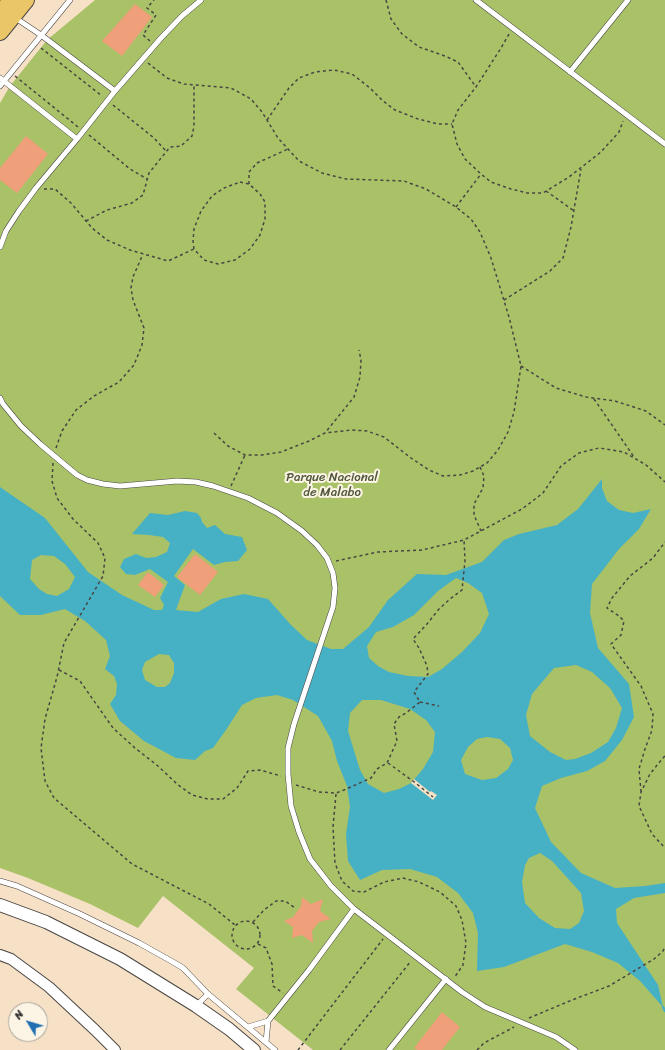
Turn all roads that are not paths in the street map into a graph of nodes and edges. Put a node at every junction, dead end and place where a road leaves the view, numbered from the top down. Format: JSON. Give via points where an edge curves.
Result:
{"nodes":[{"id":1,"x":11,"y":0,"type":"edge"},
{"id":2,"x":26,"y":0,"type":"edge"},
{"id":3,"x":70,"y":0,"type":"edge"},
{"id":4,"x":201,"y":0,"type":"edge"},
{"id":5,"x":476,"y":0,"type":"edge"},
{"id":6,"x":628,"y":0,"type":"edge"},
{"id":7,"x":6,"y":15,"type":"edge"},
{"id":8,"x":0,"y":32,"type":"edge"},
{"id":9,"x":41,"y":35,"type":"junction"},
{"id":10,"x":570,"y":72,"type":"junction"},
{"id":11,"x":1,"y":82,"type":"edge"},
{"id":12,"x":115,"y":91,"type":"junction"},
{"id":13,"x":77,"y":139,"type":"junction"},
{"id":14,"x":665,"y":144,"type":"edge"},
{"id":15,"x":0,"y":246,"type":"edge"},
{"id":16,"x":0,"y":398,"type":"edge"},
{"id":17,"x":0,"y":881,"type":"edge"},
{"id":18,"x":0,"y":904,"type":"edge"},
{"id":19,"x":354,"y":909,"type":"junction"},
{"id":20,"x":0,"y":955,"type":"edge"},
{"id":21,"x":446,"y":979,"type":"junction"},
{"id":22,"x":208,"y":994,"type":"junction"},
{"id":23,"x":196,"y":1006,"type":"junction"},
{"id":24,"x":268,"y":1021,"type":"junction"},
{"id":25,"x":248,"y":1027,"type":"junction"},
{"id":26,"x":266,"y":1042,"type":"junction"},
{"id":27,"x":115,"y":1050,"type":"edge"},
{"id":28,"x":254,"y":1050,"type":"edge"},
{"id":29,"x":275,"y":1050,"type":"edge"},
{"id":30,"x":389,"y":1050,"type":"edge"},
{"id":31,"x":575,"y":1050,"type":"edge"}],
"edges":[{"from":1,"to":7,"type":"main road"},
{"from":2,"to":7,"type":"main road"},
{"from":3,"to":9,"type":"lane"},
{"from":4,"to":12,"type":"lane","via":[[182,16]]},
{"from":5,"to":10,"type":"lane"},
{"from":6,"to":10,"type":"lane"},
{"from":7,"to":8,"type":"main road"},
{"from":7,"to":9,"type":"lane"},
{"from":9,"to":11,"type":"lane"},
{"from":9,"to":12,"type":"lane"},
{"from":10,"to":14,"type":"lane"},
{"from":11,"to":13,"type":"lane"},
{"from":12,"to":13,"type":"lane"},
{"from":13,"to":15,"type":"lane","via":[[18,211]]},
{"from":16,"to":19,"type":"lane","via":[[21,426],[54,456],[87,480],[120,486],[196,482],[229,491],[277,513],[302,531],[327,558],[335,588],[333,607],[294,724],[288,748],[288,774],[291,806],[310,859],[331,886]]},
{"from":17,"to":22,"type":"lane","via":[[17,886],[139,943],[183,968]]},
{"from":18,"to":23,"type":"street","via":[[46,922],[120,959]]},
{"from":19,"to":21,"type":"lane"},
{"from":19,"to":24,"type":"lane"},
{"from":20,"to":27,"type":"street","via":[[11,959],[49,987]]},
{"from":21,"to":30,"type":"lane"},
{"from":21,"to":31,"type":"lane","via":[[485,1007],[556,1037]]},
{"from":22,"to":23,"type":"lane"},
{"from":22,"to":25,"type":"lane"},
{"from":23,"to":28,"type":"street"},
{"from":24,"to":25,"type":"lane"},
{"from":24,"to":26,"type":"lane"},
{"from":25,"to":26,"type":"lane"},
{"from":26,"to":29,"type":"lane"}]}
